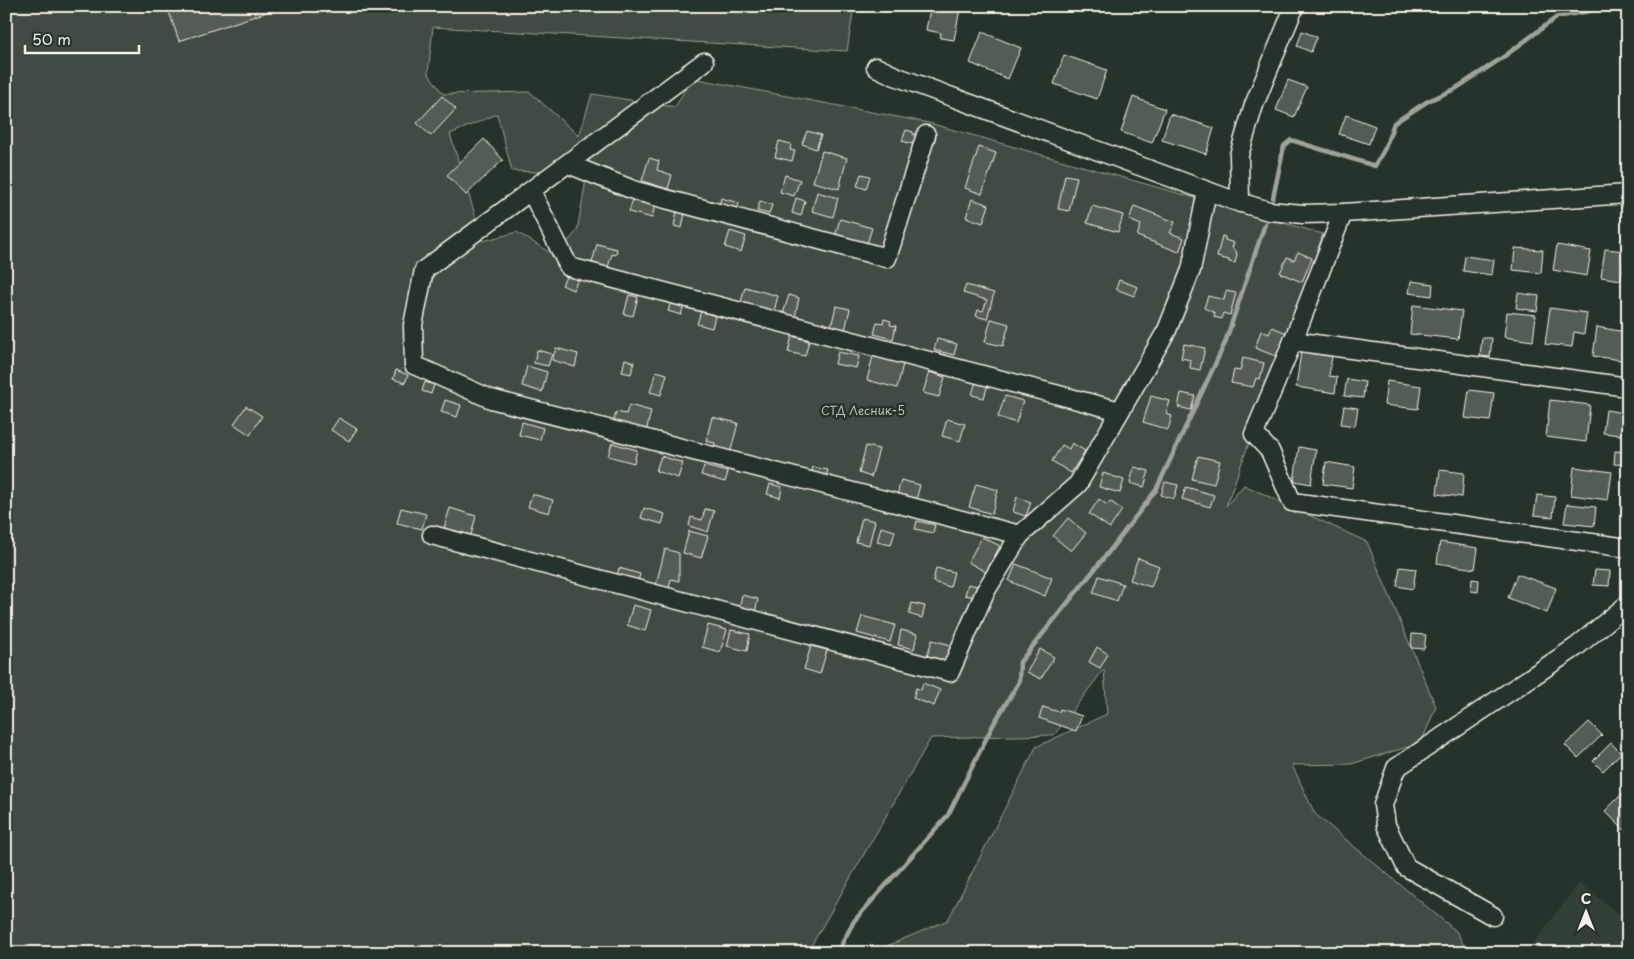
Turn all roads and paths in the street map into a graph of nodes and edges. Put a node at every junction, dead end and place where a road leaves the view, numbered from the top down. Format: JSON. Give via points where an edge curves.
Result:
{"nodes":[{"id":1,"x":1292,"y":6,"type":"edge"},
{"id":2,"x":704,"y":62,"type":"dead end"},
{"id":3,"x":876,"y":67,"type":"dead end"},
{"id":4,"x":926,"y":135,"type":"dead end"},
{"id":5,"x":568,"y":164,"type":"junction"},
{"id":6,"x":531,"y":191,"type":"junction"},
{"id":7,"x":1207,"y":191,"type":"junction"},
{"id":8,"x":1628,"y":194,"type":"edge"},
{"id":9,"x":1240,"y":203,"type":"junction"},
{"id":10,"x":1342,"y":213,"type":"junction"},
{"id":11,"x":1293,"y":341,"type":"junction"},
{"id":12,"x":1628,"y":387,"type":"edge"},
{"id":13,"x":1120,"y":411,"type":"junction"},
{"id":14,"x":432,"y":535,"type":"dead end"},
{"id":15,"x":1020,"y":535,"type":"junction"},
{"id":16,"x":1628,"y":548,"type":"edge"},
{"id":17,"x":1628,"y":604,"type":"edge"},
{"id":18,"x":1493,"y":916,"type":"dead end"}],
"edges":[{"from":1,"to":9,"type":"street","via":[[1239,155]]},
{"from":2,"to":5,"type":"street"},
{"from":3,"to":7,"type":"street"},
{"from":4,"to":5,"type":"street","via":[[887,258],[636,191]]},
{"from":5,"to":6,"type":"street"},
{"from":6,"to":13,"type":"street","via":[[569,267]]},
{"from":6,"to":15,"type":"street","via":[[424,270],[413,325],[414,365],[491,399]]},
{"from":7,"to":9,"type":"street"},
{"from":7,"to":13,"type":"street","via":[[1191,270],[1167,330]]},
{"from":8,"to":10,"type":"street"},
{"from":9,"to":10,"type":"street","via":[[1294,214]]},
{"from":10,"to":11,"type":"street"},
{"from":11,"to":12,"type":"street"},
{"from":11,"to":16,"type":"street","via":[[1254,434],[1270,451],[1292,502]]},
{"from":13,"to":15,"type":"street","via":[[1078,484]]},
{"from":14,"to":15,"type":"street","via":[[950,672],[985,592]]},
{"from":17,"to":18,"type":"street","via":[[1576,648],[1396,768],[1383,805],[1386,825],[1406,867]]}]}
